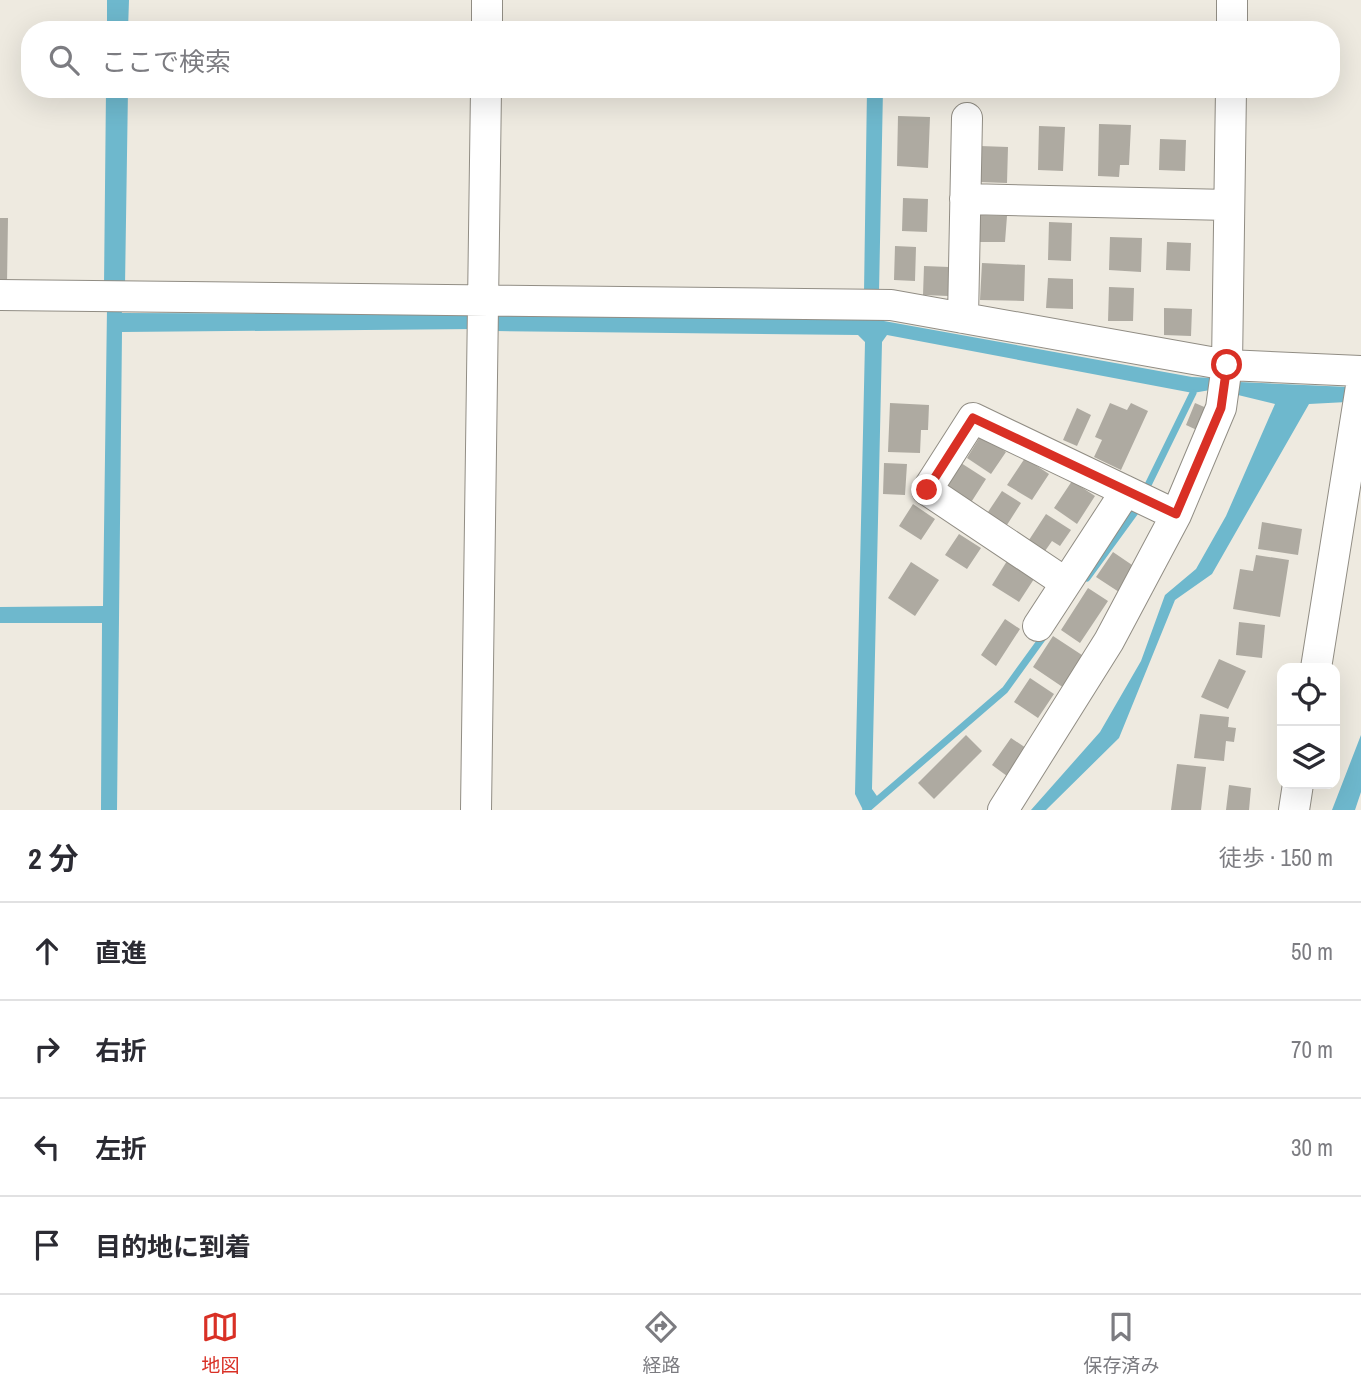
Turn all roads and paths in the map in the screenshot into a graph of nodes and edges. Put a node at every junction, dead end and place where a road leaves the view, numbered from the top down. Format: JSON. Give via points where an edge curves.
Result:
{"nodes":[{"id":1,"x":487,"y":0,"type":"edge"},
{"id":2,"x":1232,"y":0,"type":"edge"},
{"id":3,"x":487,"y":21,"type":"edge"},
{"id":4,"x":1232,"y":21,"type":"edge"},
{"id":5,"x":486,"y":98,"type":"edge"},
{"id":6,"x":1231,"y":98,"type":"edge"},
{"id":7,"x":967,"y":118,"type":"dead end"},
{"id":8,"x":965,"y":199,"type":"junction"},
{"id":9,"x":1229,"y":205,"type":"junction"},
{"id":10,"x":0,"y":295,"type":"edge"},
{"id":11,"x":484,"y":302,"type":"junction"},
{"id":12,"x":963,"y":318,"type":"junction"},
{"id":13,"x":1227,"y":365,"type":"junction"},
{"id":14,"x":1361,"y":371,"type":"edge"},
{"id":15,"x":1361,"y":386,"type":"edge"},
{"id":16,"x":1126,"y":491,"type":"junction"},
{"id":17,"x":1176,"y":514,"type":"junction"},
{"id":18,"x":1066,"y":583,"type":"junction"},
{"id":19,"x":1038,"y":626,"type":"dead end"},
{"id":20,"x":1318,"y":663,"type":"edge"},
{"id":21,"x":1297,"y":789,"type":"edge"},
{"id":22,"x":476,"y":810,"type":"edge"},
{"id":23,"x":1003,"y":810,"type":"edge"},
{"id":24,"x":1294,"y":810,"type":"edge"}],
"edges":[{"from":1,"to":3,"type":"street"},
{"from":2,"to":4,"type":"street"},
{"from":5,"to":11,"type":"street"},
{"from":6,"to":9,"type":"street"},
{"from":7,"to":8,"type":"street"},
{"from":8,"to":9,"type":"street"},
{"from":8,"to":12,"type":"street"},
{"from":9,"to":13,"type":"street"},
{"from":10,"to":11,"type":"street"},
{"from":11,"to":12,"type":"street","via":[[891,305]]},
{"from":11,"to":22,"type":"street"},
{"from":12,"to":13,"type":"street"},
{"from":13,"to":14,"type":"street"},
{"from":13,"to":17,"type":"street","via":[[1221,408]]},
{"from":15,"to":20,"type":"street"},
{"from":16,"to":17,"type":"street"},
{"from":16,"to":18,"type":"street"},
{"from":16,"to":18,"type":"street","via":[[973,418],[927,490]]},
{"from":17,"to":23,"type":"street","via":[[1109,642]]},
{"from":18,"to":19,"type":"street"},
{"from":21,"to":24,"type":"street"}]}
